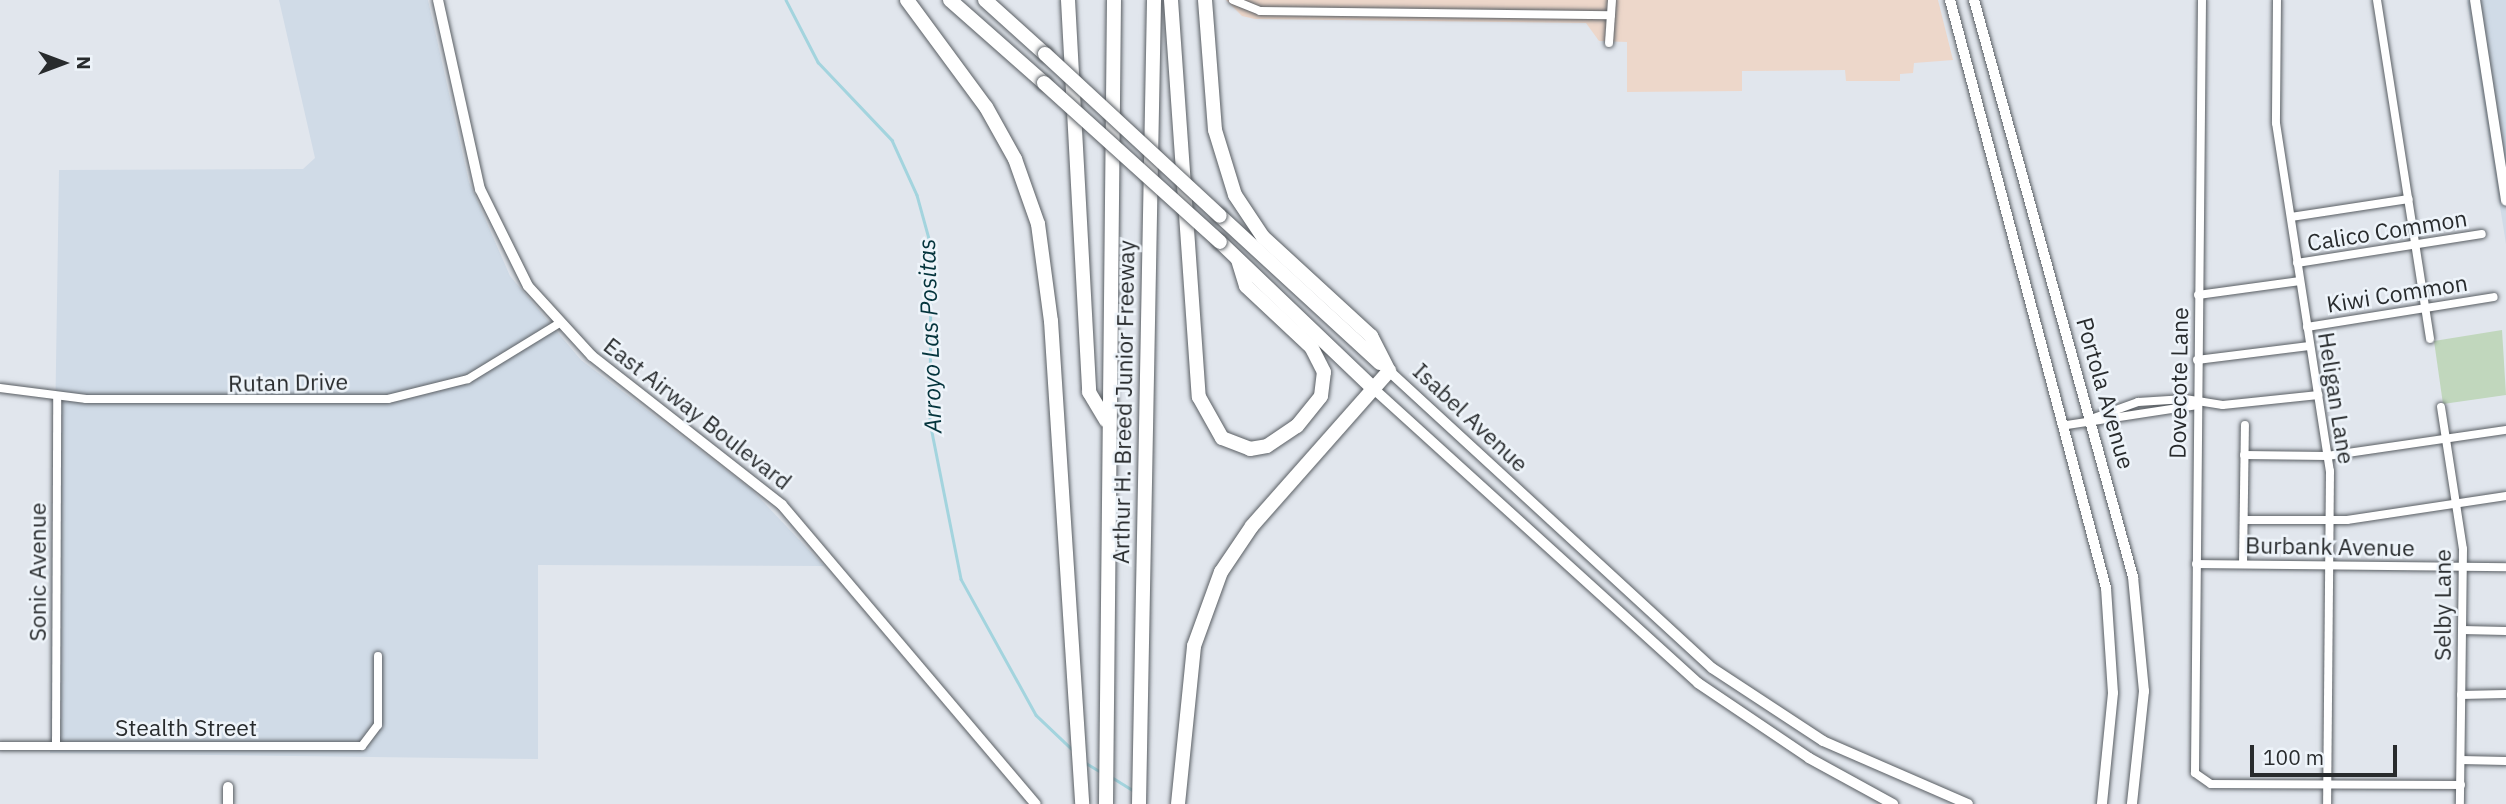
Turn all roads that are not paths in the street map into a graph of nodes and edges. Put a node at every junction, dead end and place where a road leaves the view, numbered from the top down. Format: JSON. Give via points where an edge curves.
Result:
{"nodes":[{"id":1,"x":438,"y":0,"type":"edge"},
{"id":2,"x":907,"y":0,"type":"edge"},
{"id":3,"x":950,"y":0,"type":"edge"},
{"id":4,"x":985,"y":0,"type":"edge"},
{"id":5,"x":1068,"y":0,"type":"edge"},
{"id":6,"x":1114,"y":0,"type":"edge"},
{"id":7,"x":1154,"y":0,"type":"edge"},
{"id":8,"x":1171,"y":0,"type":"edge"},
{"id":9,"x":1205,"y":0,"type":"edge"},
{"id":10,"x":1233,"y":0,"type":"edge"},
{"id":11,"x":1612,"y":0,"type":"edge"},
{"id":12,"x":1950,"y":0,"type":"edge"},
{"id":13,"x":1974,"y":0,"type":"edge"},
{"id":14,"x":2202,"y":0,"type":"edge"},
{"id":15,"x":2277,"y":0,"type":"edge"},
{"id":16,"x":2377,"y":0,"type":"edge"},
{"id":17,"x":2475,"y":0,"type":"edge"},
{"id":18,"x":1611,"y":15,"type":"junction"},
{"id":19,"x":1609,"y":43,"type":"dead end"},
{"id":20,"x":2409,"y":199,"type":"junction"},
{"id":21,"x":2506,"y":201,"type":"edge"},
{"id":22,"x":2291,"y":217,"type":"junction"},
{"id":23,"x":2482,"y":234,"type":"dead end"},
{"id":24,"x":2416,"y":244,"type":"junction"},
{"id":25,"x":1238,"y":260,"type":"junction"},
{"id":26,"x":2297,"y":263,"type":"junction"},
{"id":27,"x":2300,"y":281,"type":"junction"},
{"id":28,"x":2198,"y":295,"type":"junction"},
{"id":29,"x":2494,"y":297,"type":"dead end"},
{"id":30,"x":2426,"y":308,"type":"junction"},
{"id":31,"x":558,"y":324,"type":"junction"},
{"id":32,"x":2307,"y":327,"type":"junction"},
{"id":33,"x":2430,"y":339,"type":"dead end"},
{"id":34,"x":2309,"y":346,"type":"junction"},
{"id":35,"x":2197,"y":359,"type":"junction"},
{"id":36,"x":1389,"y":372,"type":"junction"},
{"id":37,"x":0,"y":388,"type":"edge"},
{"id":38,"x":1374,"y":390,"type":"junction"},
{"id":39,"x":2318,"y":395,"type":"junction"},
{"id":40,"x":57,"y":397,"type":"junction"},
{"id":41,"x":2197,"y":405,"type":"junction"},
{"id":42,"x":2441,"y":407,"type":"dead end"},
{"id":43,"x":2091,"y":419,"type":"junction"},
{"id":44,"x":1107,"y":421,"type":"junction"},
{"id":45,"x":2067,"y":425,"type":"junction"},
{"id":46,"x":2245,"y":425,"type":"dead end"},
{"id":47,"x":2506,"y":430,"type":"edge"},
{"id":48,"x":2446,"y":439,"type":"junction"},
{"id":49,"x":2244,"y":455,"type":"junction"},
{"id":50,"x":2327,"y":456,"type":"junction"},
{"id":51,"x":2506,"y":496,"type":"edge"},
{"id":52,"x":2456,"y":503,"type":"junction"},
{"id":53,"x":2244,"y":520,"type":"junction"},
{"id":54,"x":2331,"y":520,"type":"junction"},
{"id":55,"x":2196,"y":564,"type":"junction"},
{"id":56,"x":2243,"y":564,"type":"junction"},
{"id":57,"x":2331,"y":565,"type":"junction"},
{"id":58,"x":2462,"y":567,"type":"junction"},
{"id":59,"x":2506,"y":567,"type":"edge"},
{"id":60,"x":2462,"y":630,"type":"junction"},
{"id":61,"x":2506,"y":631,"type":"edge"},
{"id":62,"x":377,"y":656,"type":"dead end"},
{"id":63,"x":2506,"y":694,"type":"edge"},
{"id":64,"x":2461,"y":695,"type":"junction"},
{"id":65,"x":0,"y":746,"type":"edge"},
{"id":66,"x":56,"y":746,"type":"junction"},
{"id":67,"x":2461,"y":760,"type":"junction"},
{"id":68,"x":2506,"y":761,"type":"edge"},
{"id":69,"x":2327,"y":785,"type":"junction"},
{"id":70,"x":2460,"y":785,"type":"junction"},
{"id":71,"x":228,"y":787,"type":"dead end"},
{"id":72,"x":1178,"y":799,"type":"edge"},
{"id":73,"x":1082,"y":803,"type":"edge"},
{"id":74,"x":228,"y":804,"type":"edge"},
{"id":75,"x":1036,"y":804,"type":"edge"},
{"id":76,"x":1106,"y":804,"type":"edge"},
{"id":77,"x":1139,"y":804,"type":"edge"},
{"id":78,"x":1893,"y":804,"type":"edge"},
{"id":79,"x":1968,"y":804,"type":"edge"},
{"id":80,"x":2102,"y":804,"type":"edge"},
{"id":81,"x":2132,"y":804,"type":"edge"},
{"id":82,"x":2327,"y":804,"type":"edge"},
{"id":83,"x":2460,"y":804,"type":"edge"}],
"edges":[{"from":1,"to":31,"type":"main road","name":"East Airway Boulevard","via":[[489,215],[513,264]]},
{"from":2,"to":73,"type":"highway","via":[[986,107],[1015,159],[1038,224],[1050,309]]},
{"from":3,"to":25,"type":"highway","name":"Isabel Avenue","bridge":true},
{"from":4,"to":36,"type":"highway","name":"Isabel Avenue","bridge":true},
{"from":5,"to":44,"type":"highway","via":[[1089,392]]},
{"from":6,"to":44,"type":"highway","name":"Arthur H. Breed Junior Freeway"},
{"from":7,"to":77,"type":"highway","name":"Arthur H. Breed Junior Freeway"},
{"from":8,"to":25,"type":"highway","via":[[1199,397],[1222,438],[1250,449],[1267,446],[1297,426],[1321,396],[1324,372],[1311,347],[1246,286]]},
{"from":9,"to":36,"type":"highway","via":[[1215,131],[1235,195],[1263,237],[1371,336]]},
{"from":10,"to":18,"type":"street","via":[[1260,11]]},
{"from":11,"to":18,"type":"street"},
{"from":12,"to":45,"type":"main road","name":"Portola Avenue"},
{"from":13,"to":43,"type":"main road","name":"Portola Avenue"},
{"from":14,"to":28,"type":"street","name":"Dovecote Lane"},
{"from":15,"to":22,"type":"street","name":"Heligan Lane","via":[[2276,122]]},
{"from":16,"to":20,"type":"street"},
{"from":17,"to":21,"type":"main road"},
{"from":18,"to":19,"type":"street"},
{"from":20,"to":22,"type":"street"},
{"from":20,"to":24,"type":"street"},
{"from":22,"to":26,"type":"street","name":"Heligan Lane"},
{"from":23,"to":24,"type":"street","name":"Calico Common"},
{"from":24,"to":26,"type":"street","name":"Calico Common"},
{"from":24,"to":30,"type":"street"},
{"from":25,"to":38,"type":"highway","name":"Isabel Avenue"},
{"from":26,"to":27,"type":"street","name":"Heligan Lane"},
{"from":27,"to":28,"type":"street"},
{"from":27,"to":32,"type":"street","name":"Heligan Lane"},
{"from":28,"to":35,"type":"street","name":"Dovecote Lane"},
{"from":29,"to":30,"type":"street","name":"Kiwi Common"},
{"from":30,"to":32,"type":"street","name":"Kiwi Common"},
{"from":30,"to":33,"type":"street"},
{"from":31,"to":40,"type":"street","name":"Rutan Drive","via":[[468,379],[388,399]]},
{"from":31,"to":75,"type":"main road","name":"East Airway Boulevard","via":[[782,505]]},
{"from":32,"to":34,"type":"street","name":"Heligan Lane"},
{"from":34,"to":35,"type":"street"},
{"from":34,"to":39,"type":"street","name":"Heligan Lane"},
{"from":35,"to":41,"type":"street","name":"Dovecote Lane"},
{"from":36,"to":38,"type":"highway"},
{"from":36,"to":79,"type":"main road","name":"Isabel Avenue","via":[[1712,668],[1823,741]]},
{"from":37,"to":40,"type":"street","name":"Rutan Drive"},
{"from":38,"to":72,"type":"highway","via":[[1252,526],[1215,584],[1194,646]]},
{"from":38,"to":78,"type":"main road","name":"Isabel Avenue","via":[[1698,683],[1809,758]]},
{"from":39,"to":41,"type":"street"},
{"from":39,"to":50,"type":"street","name":"Heligan Lane"},
{"from":40,"to":66,"type":"street","name":"Sonic Avenue"},
{"from":41,"to":43,"type":"street","via":[[2185,399],[2138,402]]},
{"from":41,"to":55,"type":"street","name":"Dovecote Lane"},
{"from":42,"to":48,"type":"street","name":"Selby Lane"},
{"from":43,"to":45,"type":"street"},
{"from":43,"to":81,"type":"main road","name":"Portola Avenue","via":[[2128,554],[2143,641],[2142,743]]},
{"from":44,"to":76,"type":"highway","name":"Arthur H. Breed Junior Freeway"},
{"from":45,"to":80,"type":"main road","name":"Portola Avenue","via":[[2097,543],[2112,636],[2112,740]]},
{"from":46,"to":49,"type":"street"},
{"from":47,"to":48,"type":"street"},
{"from":48,"to":50,"type":"street"},
{"from":48,"to":52,"type":"street","name":"Selby Lane"},
{"from":49,"to":50,"type":"street"},
{"from":49,"to":53,"type":"street"},
{"from":50,"to":54,"type":"street","name":"Heligan Lane"},
{"from":51,"to":52,"type":"street"},
{"from":52,"to":54,"type":"street"},
{"from":52,"to":58,"type":"street","name":"Selby Lane"},
{"from":53,"to":54,"type":"street"},
{"from":53,"to":56,"type":"street"},
{"from":54,"to":57,"type":"street","name":"Heligan Lane"},
{"from":55,"to":56,"type":"street","name":"Burbank Avenue"},
{"from":55,"to":69,"type":"street","name":"Dovecote Lane","via":[[2194,766],[2198,778],[2211,784]]},
{"from":56,"to":57,"type":"street","name":"Burbank Avenue"},
{"from":57,"to":58,"type":"street","name":"Burbank Avenue"},
{"from":57,"to":69,"type":"street","name":"Heligan Lane"},
{"from":58,"to":59,"type":"street","name":"Burbank Avenue"},
{"from":58,"to":60,"type":"street","name":"Selby Lane"},
{"from":60,"to":61,"type":"street"},
{"from":60,"to":64,"type":"street","name":"Selby Lane"},
{"from":62,"to":66,"type":"street","name":"Stealth Street","via":[[377,725],[371,741],[353,747]]},
{"from":63,"to":64,"type":"street"},
{"from":64,"to":67,"type":"street","name":"Selby Lane"},
{"from":65,"to":66,"type":"street","name":"Stealth Street"},
{"from":67,"to":68,"type":"street"},
{"from":67,"to":70,"type":"street","name":"Selby Lane"},
{"from":69,"to":70,"type":"street"},
{"from":69,"to":82,"type":"street","name":"Heligan Lane"},
{"from":70,"to":83,"type":"street","name":"Selby Lane"},
{"from":71,"to":74,"type":"main road"}]}
